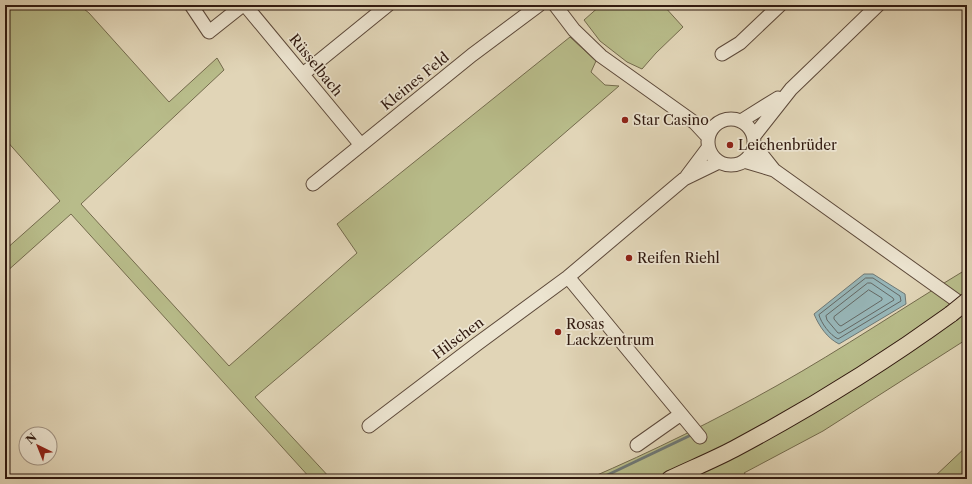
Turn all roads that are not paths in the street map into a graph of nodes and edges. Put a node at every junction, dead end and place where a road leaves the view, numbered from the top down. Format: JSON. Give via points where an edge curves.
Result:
{"nodes":[{"id":1,"x":191,"y":5,"type":"edge"},
{"id":2,"x":244,"y":5,"type":"edge"},
{"id":3,"x":388,"y":5,"type":"edge"},
{"id":4,"x":539,"y":5,"type":"edge"},
{"id":5,"x":554,"y":5,"type":"edge"},
{"id":6,"x":780,"y":5,"type":"edge"},
{"id":7,"x":878,"y":5,"type":"edge"},
{"id":8,"x":722,"y":54,"type":"dead end"},
{"id":9,"x":303,"y":74,"type":"junction"},
{"id":10,"x":626,"y":74,"type":"junction"},
{"id":11,"x":791,"y":89,"type":"junction"},
{"id":12,"x":720,"y":121,"type":"junction"},
{"id":13,"x":741,"y":121,"type":"junction"},
{"id":14,"x":754,"y":141,"type":"junction"},
{"id":15,"x":708,"y":142,"type":"junction"},
{"id":16,"x":361,"y":145,"type":"junction"},
{"id":17,"x":744,"y":161,"type":"junction"},
{"id":18,"x":719,"y":162,"type":"junction"},
{"id":19,"x":774,"y":170,"type":"junction"},
{"id":20,"x":684,"y":180,"type":"junction"},
{"id":21,"x":313,"y":184,"type":"dead end"},
{"id":22,"x":568,"y":277,"type":"junction"},
{"id":23,"x":967,"y":302,"type":"edge"},
{"id":24,"x":967,"y":308,"type":"edge"},
{"id":25,"x":681,"y":414,"type":"junction"},
{"id":26,"x":369,"y":426,"type":"dead end"},
{"id":27,"x":700,"y":438,"type":"dead end"},
{"id":28,"x":637,"y":445,"type":"dead end"},
{"id":29,"x":670,"y":479,"type":"edge"}],
"edges":[{"from":1,"to":2,"type":"street","via":[[208,32]]},
{"from":2,"to":9,"type":"street","name":"Rüsselbach"},
{"from":3,"to":9,"type":"street"},
{"from":4,"to":16,"type":"street","name":"Kleines Feld","via":[[472,54]]},
{"from":5,"to":10,"type":"street","via":[[574,30],[601,56]]},
{"from":6,"to":8,"type":"street","via":[[740,43]]},
{"from":7,"to":11,"type":"street"},
{"from":9,"to":16,"type":"street","name":"Rüsselbach"},
{"from":10,"to":12,"type":"street","via":[[703,118]]},
{"from":10,"to":15,"type":"street","via":[[695,124]]},
{"from":11,"to":13,"type":"street"},
{"from":11,"to":14,"type":"street"},
{"from":12,"to":13,"type":"street"},
{"from":12,"to":15,"type":"street","via":[[715,125]]},
{"from":13,"to":14,"type":"street","via":[[751,130]]},
{"from":14,"to":17,"type":"street","via":[[749,157]]},
{"from":14,"to":19,"type":"street"},
{"from":15,"to":18,"type":"street","via":[[711,154]]},
{"from":15,"to":20,"type":"street","name":"Hilschen"},
{"from":16,"to":21,"type":"street","name":"Kleines Feld"},
{"from":17,"to":18,"type":"street","via":[[732,165]]},
{"from":17,"to":19,"type":"street"},
{"from":18,"to":20,"type":"street","name":"Hilschen"},
{"from":19,"to":24,"type":"street"},
{"from":20,"to":22,"type":"street","name":"Hilschen"},
{"from":22,"to":25,"type":"street"},
{"from":22,"to":26,"type":"street","name":"Hilschen"},
{"from":23,"to":29,"type":"main road","bridge":true,"via":[[888,357],[809,407],[733,449]]},
{"from":25,"to":27,"type":"street"},
{"from":25,"to":28,"type":"street"}]}
